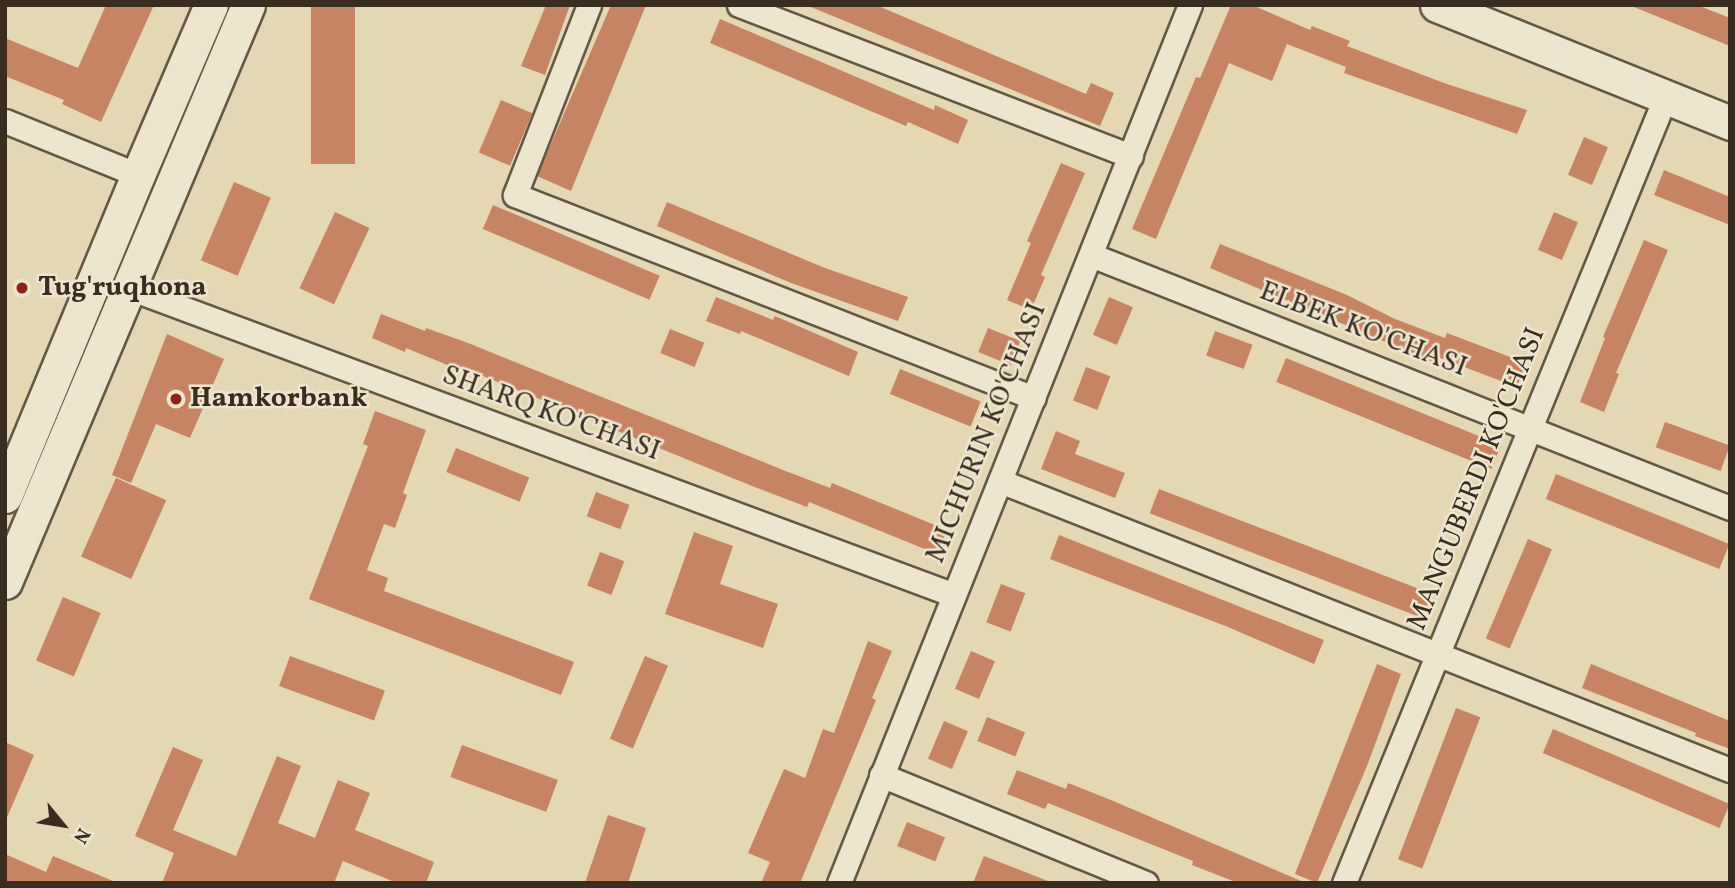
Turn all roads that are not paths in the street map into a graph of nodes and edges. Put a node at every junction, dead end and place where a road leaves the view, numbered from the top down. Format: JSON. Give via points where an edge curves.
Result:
{"nodes":[{"id":1,"x":211,"y":5,"type":"edge"},
{"id":2,"x":248,"y":5,"type":"edge"},
{"id":3,"x":589,"y":5,"type":"edge"},
{"id":4,"x":739,"y":5,"type":"edge"},
{"id":5,"x":1190,"y":5,"type":"edge"},
{"id":6,"x":1437,"y":5,"type":"edge"},
{"id":7,"x":1665,"y":98,"type":"junction"},
{"id":8,"x":5,"y":121,"type":"edge"},
{"id":9,"x":1730,"y":124,"type":"edge"},
{"id":10,"x":1131,"y":156,"type":"junction"},
{"id":11,"x":138,"y":175,"type":"junction"},
{"id":12,"x":1091,"y":255,"type":"junction"},
{"id":13,"x":129,"y":288,"type":"junction"},
{"id":14,"x":1034,"y":398,"type":"junction"},
{"id":15,"x":1530,"y":427,"type":"junction"},
{"id":16,"x":1000,"y":481,"type":"junction"},
{"id":17,"x":5,"y":496,"type":"edge"},
{"id":18,"x":1730,"y":508,"type":"edge"},
{"id":19,"x":5,"y":582,"type":"edge"},
{"id":20,"x":954,"y":595,"type":"junction"},
{"id":21,"x":1437,"y":657,"type":"junction"},
{"id":22,"x":1730,"y":770,"type":"edge"},
{"id":23,"x":881,"y":775,"type":"junction"},
{"id":24,"x":839,"y":883,"type":"edge"},
{"id":25,"x":1146,"y":883,"type":"edge"},
{"id":26,"x":1344,"y":883,"type":"edge"}],
"edges":[{"from":1,"to":11,"type":"main road"},
{"from":2,"to":13,"type":"main road"},
{"from":3,"to":14,"type":"street","via":[[515,195]]},
{"from":4,"to":10,"type":"street"},
{"from":5,"to":10,"type":"street","name":"MICHURIN KO'CHASI"},
{"from":6,"to":7,"type":"main road"},
{"from":7,"to":9,"type":"main road"},
{"from":7,"to":15,"type":"street","name":"MANGUBERDI KO'CHASI"},
{"from":8,"to":11,"type":"street"},
{"from":10,"to":12,"type":"street","name":"MICHURIN KO'CHASI"},
{"from":11,"to":17,"type":"main road"},
{"from":12,"to":14,"type":"street","name":"MICHURIN KO'CHASI"},
{"from":12,"to":15,"type":"street","name":"ELBEK KO'CHASI"},
{"from":13,"to":19,"type":"main road"},
{"from":13,"to":20,"type":"street","name":"SHARQ KO'CHASI"},
{"from":14,"to":16,"type":"street","name":"MICHURIN KO'CHASI"},
{"from":15,"to":18,"type":"street","name":"ELBEK KO'CHASI"},
{"from":15,"to":21,"type":"street","name":"MANGUBERDI KO'CHASI"},
{"from":16,"to":20,"type":"street","name":"MICHURIN KO'CHASI"},
{"from":16,"to":21,"type":"street"},
{"from":20,"to":23,"type":"street","name":"MICHURIN KO'CHASI"},
{"from":21,"to":22,"type":"street"},
{"from":21,"to":26,"type":"street","name":"MANGUBERDI KO'CHASI"},
{"from":23,"to":24,"type":"street","name":"MICHURIN KO'CHASI"},
{"from":23,"to":25,"type":"street"}]}
